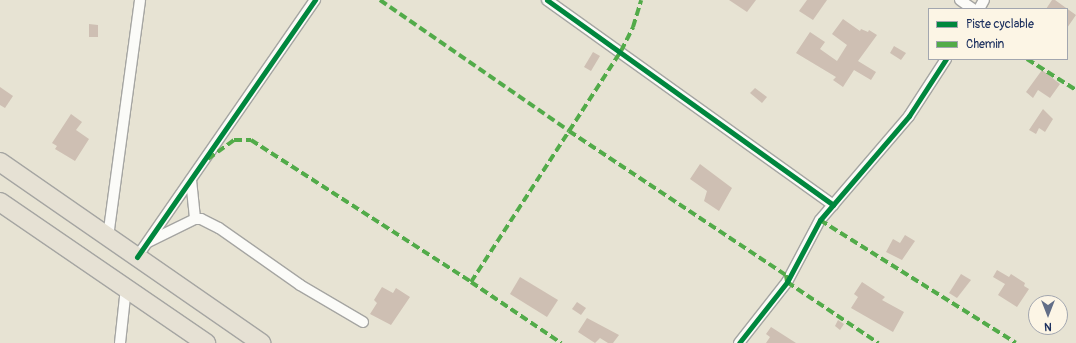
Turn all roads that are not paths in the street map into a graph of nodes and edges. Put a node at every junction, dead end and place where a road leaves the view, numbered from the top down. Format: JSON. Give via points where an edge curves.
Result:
{"nodes":[{"id":1,"x":140,"y":0,"type":"edge"},
{"id":2,"x":315,"y":0,"type":"edge"},
{"id":3,"x":548,"y":0,"type":"edge"},
{"id":4,"x":960,"y":0,"type":"edge"},
{"id":5,"x":972,"y":8,"type":"edge"},
{"id":6,"x":945,"y":60,"type":"edge"},
{"id":7,"x":0,"y":162,"type":"edge"},
{"id":8,"x":191,"y":180,"type":"junction"},
{"id":9,"x":0,"y":202,"type":"edge"},
{"id":10,"x":833,"y":204,"type":"junction"},
{"id":11,"x":195,"y":219,"type":"junction"},
{"id":12,"x":108,"y":237,"type":"junction"},
{"id":13,"x":148,"y":242,"type":"junction"},
{"id":14,"x":137,"y":257,"type":"junction"},
{"id":15,"x":126,"y":288,"type":"junction"},
{"id":16,"x":363,"y":322,"type":"dead end"},
{"id":17,"x":120,"y":343,"type":"edge"},
{"id":18,"x":206,"y":343,"type":"edge"},
{"id":19,"x":261,"y":343,"type":"edge"},
{"id":20,"x":739,"y":343,"type":"edge"}],
"edges":[{"from":1,"to":12,"type":"street"},
{"from":2,"to":8,"type":"street"},
{"from":3,"to":10,"type":"street"},
{"from":4,"to":5,"type":"street"},
{"from":6,"to":10,"type":"street","via":[[908,116]]},
{"from":7,"to":12,"type":"highway"},
{"from":8,"to":11,"type":"street"},
{"from":8,"to":13,"type":"street"},
{"from":9,"to":15,"type":"highway"},
{"from":10,"to":20,"type":"street","via":[[820,220],[787,282]]},
{"from":11,"to":13,"type":"street"},
{"from":11,"to":16,"type":"street","via":[[219,228],[300,284]]},
{"from":12,"to":14,"type":"highway"},
{"from":13,"to":14,"type":"street"},
{"from":14,"to":19,"type":"highway"},
{"from":15,"to":17,"type":"street"},
{"from":15,"to":18,"type":"highway"}]}
